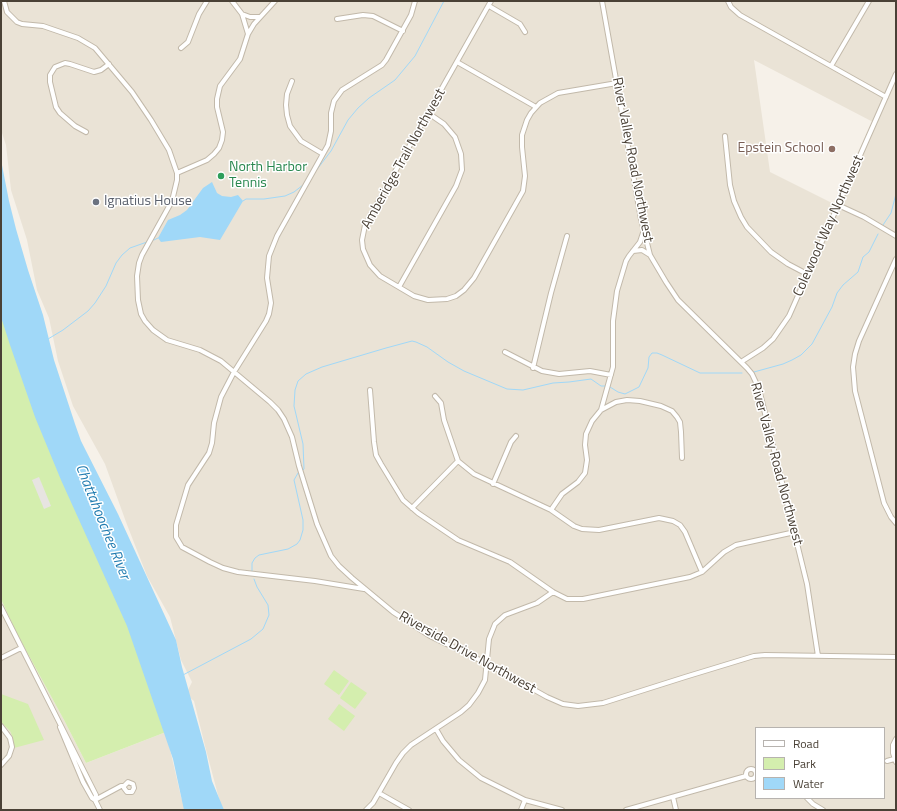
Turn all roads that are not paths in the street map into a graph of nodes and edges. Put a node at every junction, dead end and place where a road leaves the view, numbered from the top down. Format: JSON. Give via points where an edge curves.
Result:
{"nodes":[{"id":1,"x":4,"y":1,"type":"edge"},
{"id":2,"x":207,"y":1,"type":"edge"},
{"id":3,"x":232,"y":1,"type":"edge"},
{"id":4,"x":275,"y":1,"type":"edge"},
{"id":5,"x":415,"y":1,"type":"edge"},
{"id":6,"x":491,"y":1,"type":"edge"},
{"id":7,"x":602,"y":1,"type":"edge"},
{"id":8,"x":728,"y":1,"type":"edge"},
{"id":9,"x":869,"y":1,"type":"edge"},
{"id":10,"x":489,"y":6,"type":"junction"},
{"id":11,"x":242,"y":14,"type":"junction"},
{"id":12,"x":259,"y":17,"type":"junction"},
{"id":13,"x":337,"y":19,"type":"dead end"},
{"id":14,"x":403,"y":31,"type":"junction"},
{"id":15,"x":525,"y":32,"type":"dead end"},
{"id":16,"x":248,"y":34,"type":"junction"},
{"id":17,"x":181,"y":48,"type":"dead end"},
{"id":18,"x":457,"y":62,"type":"junction"},
{"id":19,"x":109,"y":64,"type":"junction"},
{"id":20,"x":831,"y":66,"type":"junction"},
{"id":21,"x":896,"y":74,"type":"edge"},
{"id":22,"x":292,"y":81,"type":"dead end"},
{"id":23,"x":617,"y":83,"type":"junction"},
{"id":24,"x":886,"y":97,"type":"junction"},
{"id":25,"x":536,"y":107,"type":"junction"},
{"id":26,"x":428,"y":113,"type":"junction"},
{"id":27,"x":86,"y":132,"type":"dead end"},
{"id":28,"x":726,"y":136,"type":"dead end"},
{"id":29,"x":323,"y":154,"type":"junction"},
{"id":30,"x":178,"y":173,"type":"junction"},
{"id":31,"x":838,"y":204,"type":"junction"},
{"id":32,"x":643,"y":231,"type":"junction"},
{"id":33,"x":567,"y":236,"type":"dead end"},
{"id":34,"x":896,"y":236,"type":"edge"},
{"id":35,"x":632,"y":251,"type":"junction"},
{"id":36,"x":650,"y":255,"type":"junction"},
{"id":37,"x":896,"y":259,"type":"edge"},
{"id":38,"x":807,"y":274,"type":"junction"},
{"id":39,"x":399,"y":287,"type":"junction"},
{"id":40,"x":505,"y":352,"type":"dead end"},
{"id":41,"x":741,"y":362,"type":"junction"},
{"id":42,"x":533,"y":368,"type":"junction"},
{"id":43,"x":234,"y":372,"type":"junction"},
{"id":44,"x":611,"y":375,"type":"junction"},
{"id":45,"x":370,"y":390,"type":"dead end"},
{"id":46,"x":605,"y":394,"type":"junction"},
{"id":47,"x":435,"y":396,"type":"dead end"},
{"id":48,"x":612,"y":404,"type":"junction"},
{"id":49,"x":601,"y":410,"type":"junction"},
{"id":50,"x":516,"y":436,"type":"dead end"},
{"id":51,"x":682,"y":458,"type":"dead end"},
{"id":52,"x":458,"y":461,"type":"junction"},
{"id":53,"x":493,"y":484,"type":"junction"},
{"id":54,"x":412,"y":508,"type":"junction"},
{"id":55,"x":551,"y":510,"type":"junction"},
{"id":56,"x":896,"y":523,"type":"edge"},
{"id":57,"x":795,"y":532,"type":"junction"},
{"id":58,"x":702,"y":572,"type":"junction"},
{"id":59,"x":368,"y":591,"type":"junction"},
{"id":60,"x":553,"y":592,"type":"junction"},
{"id":61,"x":1,"y":607,"type":"edge"},
{"id":62,"x":21,"y":648,"type":"junction"},
{"id":63,"x":818,"y":656,"type":"junction"},
{"id":64,"x":896,"y":657,"type":"edge"},
{"id":65,"x":1,"y":658,"type":"edge"},
{"id":66,"x":486,"y":664,"type":"junction"},
{"id":67,"x":1,"y":726,"type":"edge"},
{"id":68,"x":436,"y":729,"type":"junction"},
{"id":69,"x":896,"y":739,"type":"edge"},
{"id":70,"x":895,"y":761,"type":"edge"},
{"id":71,"x":887,"y":762,"type":"dead end"},
{"id":72,"x":1,"y":766,"type":"edge"},
{"id":73,"x":746,"y":776,"type":"dead end"},
{"id":74,"x":124,"y":786,"type":"dead end"},
{"id":75,"x":378,"y":793,"type":"junction"},
{"id":76,"x":673,"y":797,"type":"junction"},
{"id":77,"x":808,"y":799,"type":"edge"},
{"id":78,"x":96,"y":800,"type":"junction"},
{"id":79,"x":525,"y":800,"type":"junction"},
{"id":80,"x":100,"y":810,"type":"edge"},
{"id":81,"x":366,"y":810,"type":"edge"},
{"id":82,"x":409,"y":810,"type":"edge"},
{"id":83,"x":521,"y":810,"type":"edge"},
{"id":84,"x":562,"y":810,"type":"edge"},
{"id":85,"x":626,"y":810,"type":"edge"},
{"id":86,"x":676,"y":810,"type":"edge"},
{"id":87,"x":823,"y":810,"type":"edge"}],
"edges":[{"from":1,"to":19,"type":"street","via":[[7,12],[17,22],[43,26],[78,38],[95,48]]},
{"from":2,"to":17,"type":"street","via":[[188,42]]},
{"from":3,"to":11,"type":"street"},
{"from":4,"to":12,"type":"street"},
{"from":5,"to":14,"type":"street"},
{"from":6,"to":10,"type":"street","name":"Amberidge Trail Northwest"},
{"from":7,"to":23,"type":"street","name":"River Valley Road Northwest"},
{"from":8,"to":20,"type":"street","via":[[740,15]]},
{"from":9,"to":20,"type":"street"},
{"from":10,"to":15,"type":"street","via":[[520,24]]},
{"from":10,"to":18,"type":"street","name":"Amberidge Trail Northwest"},
{"from":11,"to":12,"type":"street"},
{"from":11,"to":16,"type":"street"},
{"from":12,"to":16,"type":"street"},
{"from":13,"to":14,"type":"street","via":[[373,16]]},
{"from":14,"to":29,"type":"street","via":[[382,65],[348,86],[336,97],[332,105],[330,137]]},
{"from":16,"to":30,"type":"street","via":[[240,59],[223,81],[218,93],[217,107],[223,132],[219,148],[207,160]]},
{"from":18,"to":25,"type":"street"},
{"from":18,"to":26,"type":"street","name":"Amberidge Trail Northwest"},
{"from":19,"to":27,"type":"street","via":[[94,72],[65,64],[55,67],[50,75],[56,107],[75,126]]},
{"from":19,"to":30,"type":"street","via":[[154,125],[169,150]]},
{"from":20,"to":24,"type":"street"},
{"from":21,"to":24,"type":"street","name":"Colewood Way Northwest"},
{"from":22,"to":29,"type":"street","via":[[286,105],[290,126],[301,141]]},
{"from":23,"to":25,"type":"street","name":"Amberidge Trail Northwest","via":[[558,93]]},
{"from":23,"to":32,"type":"street","name":"River Valley Road Northwest"},
{"from":24,"to":31,"type":"street","name":"Colewood Way Northwest"},
{"from":25,"to":39,"type":"street","name":"Amberidge Trail Northwest","via":[[527,120],[522,135],[525,176],[523,191],[471,283],[456,296],[438,301],[419,298]]},
{"from":26,"to":39,"type":"street","via":[[444,124],[455,137],[462,154],[462,170],[456,186]]},
{"from":26,"to":39,"type":"street","name":"Amberidge Trail Northwest","via":[[368,218],[363,233],[363,249],[370,265],[380,276]]},
{"from":28,"to":38,"type":"street","via":[[730,185],[741,217],[771,252]]},
{"from":29,"to":43,"type":"street","via":[[274,243],[269,256],[268,270],[271,303],[269,314]]},
{"from":30,"to":43,"type":"street","name":"Riverside Drive Northwest","via":[[172,201],[139,264],[137,276],[140,310],[148,324],[162,336],[208,353]]},
{"from":31,"to":34,"type":"street"},
{"from":31,"to":38,"type":"street","name":"Colewood Way Northwest"},
{"from":32,"to":35,"type":"street","via":[[640,242]]},
{"from":32,"to":36,"type":"street","name":"River Valley Road Northwest"},
{"from":33,"to":42,"type":"street"},
{"from":35,"to":36,"type":"street","via":[[642,250]]},
{"from":35,"to":44,"type":"street","via":[[626,262],[615,302]]},
{"from":36,"to":41,"type":"street","name":"River Valley Road Northwest","via":[[678,300]]},
{"from":37,"to":56,"type":"street","via":[[859,341],[853,380],[884,503]]},
{"from":38,"to":41,"type":"street","name":"Colewood Way Northwest","via":[[789,316],[773,339]]},
{"from":40,"to":42,"type":"street"},
{"from":41,"to":57,"type":"street","name":"River Valley Road Northwest","via":[[752,374],[759,389]]},
{"from":42,"to":44,"type":"street","via":[[559,374],[590,371]]},
{"from":43,"to":59,"type":"street","name":"Riverside Drive Northwest","via":[[270,402],[284,419],[292,437],[322,537],[331,556]]},
{"from":43,"to":59,"type":"street","via":[[217,409],[209,453],[191,478],[185,492],[175,531],[178,540],[186,549],[210,562],[238,572],[315,581]]},
{"from":44,"to":46,"type":"street"},
{"from":45,"to":54,"type":"street","via":[[376,455],[396,490]]},
{"from":46,"to":48,"type":"street"},
{"from":46,"to":49,"type":"street"},
{"from":47,"to":52,"type":"street","via":[[441,404]]},
{"from":48,"to":49,"type":"street"},
{"from":48,"to":51,"type":"street","via":[[627,400],[640,401],[672,411],[680,422]]},
{"from":49,"to":55,"type":"street","via":[[586,434],[585,473],[562,494]]},
{"from":50,"to":53,"type":"street"},
{"from":52,"to":53,"type":"street","via":[[474,474]]},
{"from":52,"to":54,"type":"street"},
{"from":53,"to":55,"type":"street"},
{"from":54,"to":60,"type":"street","via":[[458,540],[510,562]]},
{"from":55,"to":58,"type":"street","via":[[574,526],[589,530],[659,518],[673,521],[685,532]]},
{"from":57,"to":58,"type":"street","via":[[736,545]]},
{"from":57,"to":63,"type":"street","name":"River Valley Road Northwest","via":[[807,584]]},
{"from":58,"to":60,"type":"street","via":[[690,578],[582,599],[567,598]]},
{"from":59,"to":66,"type":"street","name":"Riverside Drive Northwest","via":[[393,612],[430,636]]},
{"from":60,"to":66,"type":"street","via":[[537,603],[500,618],[491,632]]},
{"from":61,"to":62,"type":"street"},
{"from":62,"to":65,"type":"street"},
{"from":62,"to":78,"type":"street","via":[[96,795]]},
{"from":63,"to":64,"type":"street","name":"Riverside Drive Northwest"},
{"from":63,"to":66,"type":"street","name":"Riverside Drive Northwest","via":[[754,656],[586,706],[571,706],[555,701]]},
{"from":66,"to":68,"type":"street","via":[[485,680],[474,699],[461,712]]},
{"from":67,"to":72,"type":"street","via":[[10,738],[12,747]]},
{"from":68,"to":75,"type":"street","via":[[403,753]]},
{"from":68,"to":79,"type":"street","via":[[450,751],[468,769]]},
{"from":69,"to":70,"type":"street","via":[[893,745]]},
{"from":70,"to":71,"type":"street"},
{"from":73,"to":76,"type":"street"},
{"from":74,"to":78,"type":"street"},
{"from":75,"to":81,"type":"street"},
{"from":75,"to":82,"type":"street"},
{"from":76,"to":85,"type":"street"},
{"from":76,"to":86,"type":"street"},
{"from":77,"to":87,"type":"street"},
{"from":78,"to":80,"type":"street"},
{"from":79,"to":83,"type":"street"},
{"from":79,"to":84,"type":"street"}]}
